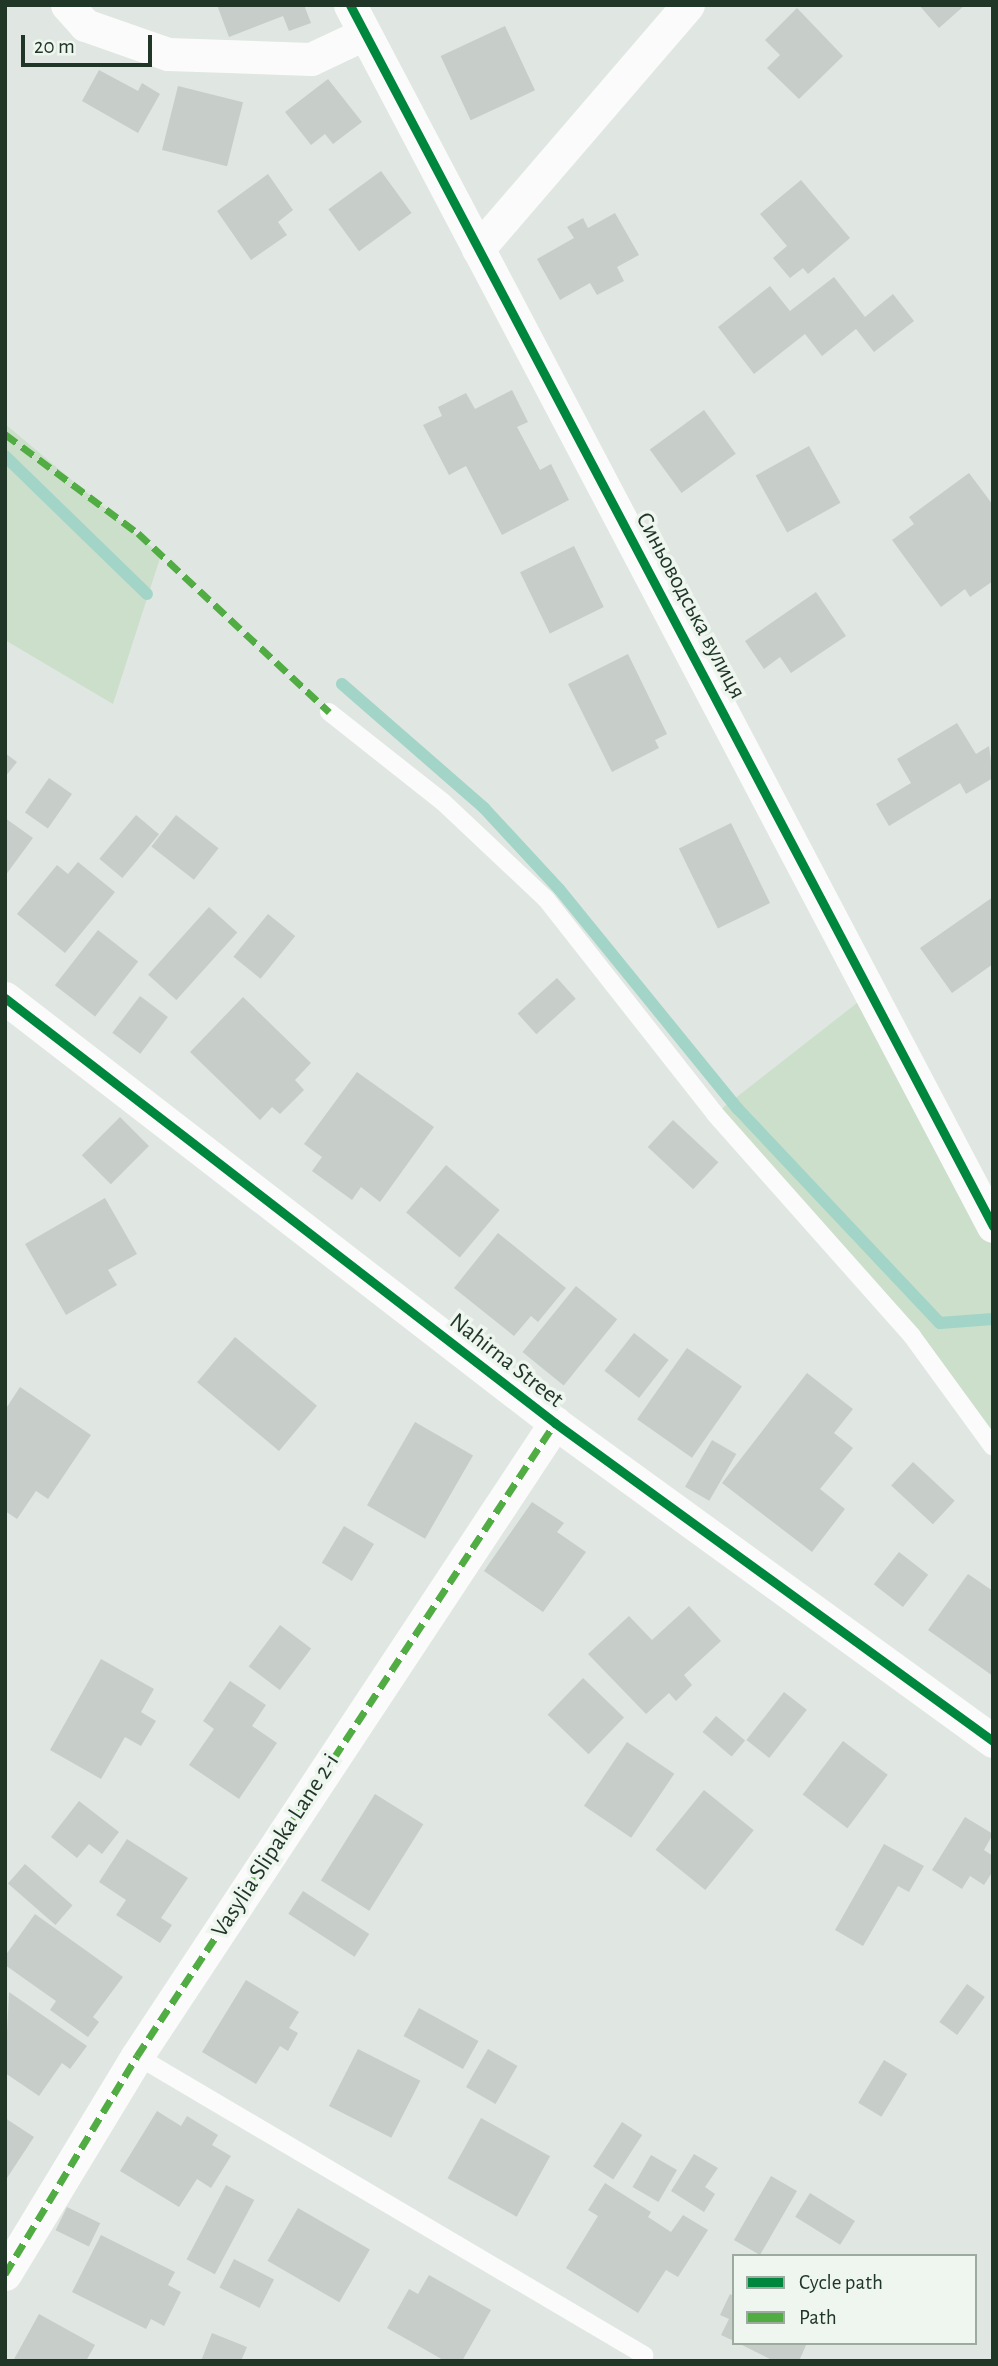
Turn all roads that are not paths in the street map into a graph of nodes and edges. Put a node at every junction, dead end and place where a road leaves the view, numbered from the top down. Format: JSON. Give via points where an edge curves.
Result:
{"nodes":[{"id":1,"x":67,"y":5,"type":"edge"},
{"id":2,"x":688,"y":5,"type":"edge"},
{"id":3,"x":356,"y":20,"type":"edge"},
{"id":4,"x":478,"y":248,"type":"junction"},
{"id":5,"x":329,"y":712,"type":"dead end"},
{"id":6,"x":5,"y":999,"type":"edge"},
{"id":7,"x":993,"y":1226,"type":"edge"},
{"id":8,"x":555,"y":1423,"type":"junction"},
{"id":9,"x":993,"y":1447,"type":"edge"},
{"id":10,"x":993,"y":1741,"type":"edge"},
{"id":11,"x":137,"y":2056,"type":"junction"},
{"id":12,"x":7,"y":2266,"type":"edge"},
{"id":13,"x":644,"y":2355,"type":"dead end"}],
"edges":[{"from":1,"to":3,"type":"street","via":[[85,25],[169,54],[312,59]]},
{"from":2,"to":4,"type":"street"},
{"from":3,"to":4,"type":"street","name":"Синьоводська вулиця"},
{"from":4,"to":7,"type":"street","name":"Синьоводська вулиця"},
{"from":5,"to":9,"type":"lane","via":[[443,802],[546,899],[715,1114],[912,1336]]},
{"from":6,"to":8,"type":"street","name":"Nahirna Street"},
{"from":8,"to":10,"type":"street","name":"Nahirna Street"},
{"from":8,"to":11,"type":"street","name":"Vasylia Slipaka Lane 2-i"},
{"from":11,"to":12,"type":"street","name":"Vasylia Slipaka Lane 2-i"},
{"from":11,"to":13,"type":"lane"}]}
